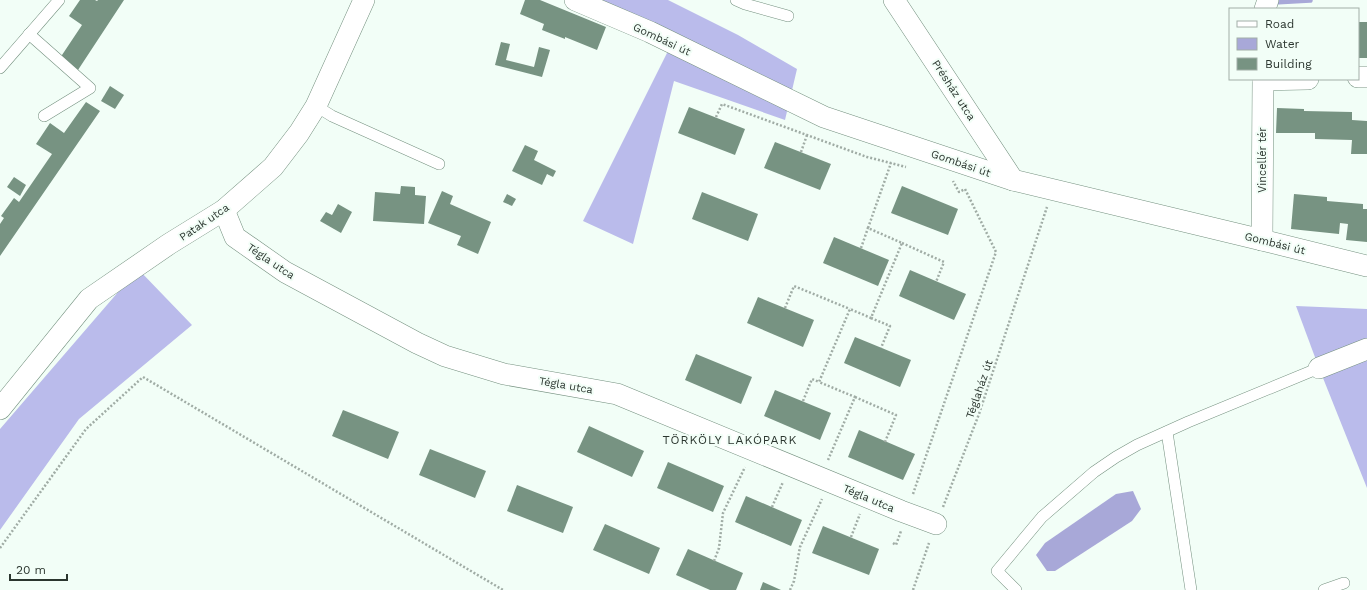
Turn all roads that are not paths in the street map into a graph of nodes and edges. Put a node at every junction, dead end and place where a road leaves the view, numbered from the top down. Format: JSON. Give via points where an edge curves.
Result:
{"nodes":[{"id":1,"x":59,"y":0,"type":"edge"},
{"id":2,"x":364,"y":0,"type":"edge"},
{"id":3,"x":575,"y":0,"type":"edge"},
{"id":4,"x":736,"y":0,"type":"edge"},
{"id":5,"x":894,"y":0,"type":"edge"},
{"id":6,"x":788,"y":16,"type":"dead end"},
{"id":7,"x":29,"y":34,"type":"junction"},
{"id":8,"x":0,"y":68,"type":"edge"},
{"id":9,"x":1263,"y":80,"type":"edge"},
{"id":10,"x":316,"y":106,"type":"junction"},
{"id":11,"x":44,"y":116,"type":"dead end"},
{"id":12,"x":439,"y":164,"type":"dead end"},
{"id":13,"x":1013,"y":180,"type":"junction"},
{"id":14,"x":224,"y":210,"type":"junction"},
{"id":15,"x":1262,"y":240,"type":"junction"},
{"id":16,"x":1367,"y":266,"type":"edge"},
{"id":17,"x":1367,"y":349,"type":"edge"},
{"id":18,"x":1319,"y":368,"type":"joint"},
{"id":19,"x":0,"y":409,"type":"edge"},
{"id":20,"x":1167,"y":432,"type":"junction"},
{"id":21,"x":936,"y":524,"type":"road end"},
{"id":22,"x":1344,"y":583,"type":"dead end"},
{"id":23,"x":1016,"y":590,"type":"edge"},
{"id":24,"x":1191,"y":590,"type":"edge"},
{"id":25,"x":1324,"y":590,"type":"edge"}],
"edges":[{"from":1,"to":7,"type":"lane"},
{"from":2,"to":10,"type":"street","name":"Patak utca"},
{"from":3,"to":13,"type":"street","name":"Gombási út","via":[[650,32],[824,117]]},
{"from":4,"to":6,"type":"lane"},
{"from":5,"to":13,"type":"street","name":"Présház utca"},
{"from":7,"to":8,"type":"lane"},
{"from":7,"to":11,"type":"lane","via":[[90,88]]},
{"from":9,"to":15,"type":"street","name":"Vincellér tér"},
{"from":10,"to":12,"type":"lane","via":[[332,116]]},
{"from":10,"to":14,"type":"street","name":"Patak utca","via":[[300,133],[273,167]]},
{"from":13,"to":15,"type":"street","name":"Gombási út"},
{"from":14,"to":19,"type":"street","name":"Patak utca","via":[[89,299]]},
{"from":14,"to":21,"type":"street","name":"Tégla utca","via":[[235,237],[285,272],[445,356],[504,374],[617,394]]},
{"from":15,"to":16,"type":"street","name":"Gombási út"},
{"from":17,"to":18,"type":"street"},
{"from":18,"to":20,"type":"lane"},
{"from":20,"to":23,"type":"lane","via":[[1116,457],[1094,472],[1042,517],[997,571]]},
{"from":20,"to":24,"type":"lane"},
{"from":22,"to":25,"type":"lane"}]}
